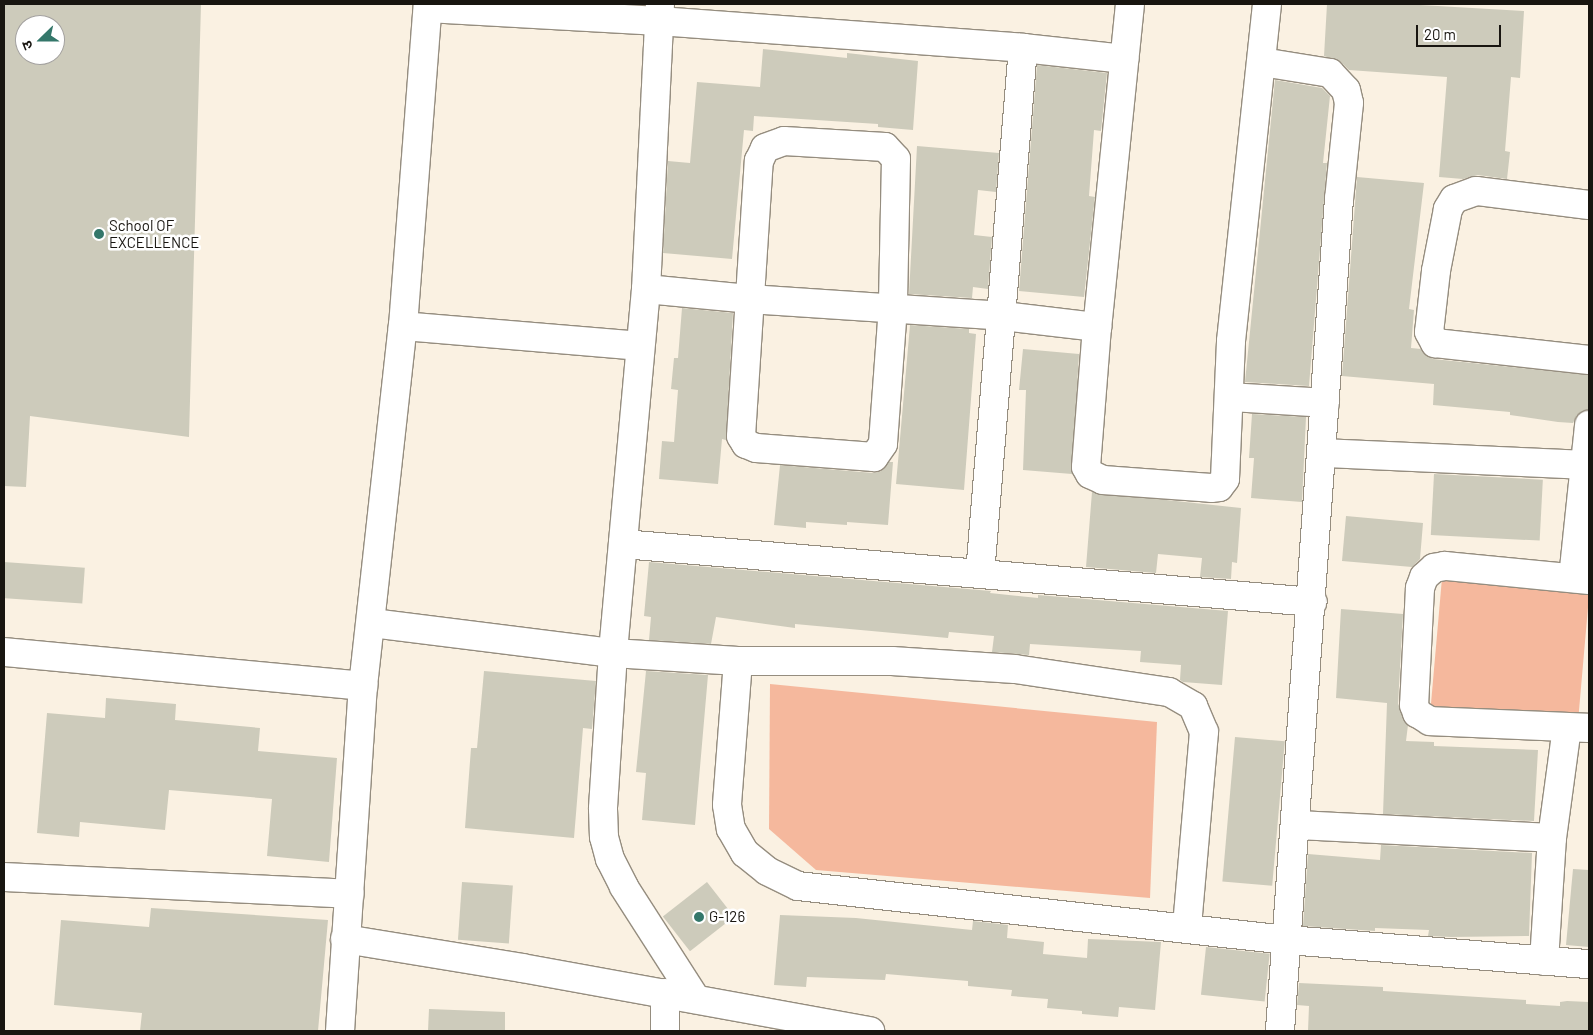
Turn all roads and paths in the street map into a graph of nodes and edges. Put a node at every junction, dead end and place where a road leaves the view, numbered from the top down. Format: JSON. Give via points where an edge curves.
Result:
{"nodes":[{"id":1,"x":1130,"y":4,"type":"edge"},
{"id":2,"x":1267,"y":4,"type":"edge"},
{"id":3,"x":428,"y":6,"type":"edge"},
{"id":4,"x":659,"y":12,"type":"edge"},
{"id":5,"x":1023,"y":48,"type":"junction"},
{"id":6,"x":1124,"y":59,"type":"junction"},
{"id":7,"x":1262,"y":62,"type":"junction"},
{"id":8,"x":1589,"y":204,"type":"edge"},
{"id":9,"x":646,"y":289,"type":"junction"},
{"id":10,"x":749,"y":299,"type":"junction"},
{"id":11,"x":893,"y":306,"type":"junction"},
{"id":12,"x":1002,"y":316,"type":"junction"},
{"id":13,"x":403,"y":326,"type":"junction"},
{"id":14,"x":1096,"y":327,"type":"junction"},
{"id":15,"x":639,"y":346,"type":"junction"},
{"id":16,"x":1589,"y":360,"type":"edge"},
{"id":17,"x":1230,"y":397,"type":"junction"},
{"id":18,"x":1326,"y":402,"type":"junction"},
{"id":19,"x":1589,"y":425,"type":"edge"},
{"id":20,"x":1324,"y":453,"type":"junction"},
{"id":21,"x":1584,"y":465,"type":"junction"},
{"id":22,"x":623,"y":544,"type":"junction"},
{"id":23,"x":980,"y":574,"type":"junction"},
{"id":24,"x":1581,"y":579,"type":"edge"},
{"id":25,"x":1312,"y":602,"type":"junction"},
{"id":26,"x":372,"y":623,"type":"junction"},
{"id":27,"x":4,"y":652,"type":"edge"},
{"id":28,"x":613,"y":653,"type":"junction"},
{"id":29,"x":738,"y":662,"type":"junction"},
{"id":30,"x":363,"y":686,"type":"junction"},
{"id":31,"x":1578,"y":727,"type":"edge"},
{"id":32,"x":1297,"y":825,"type":"junction"},
{"id":33,"x":1552,"y":838,"type":"junction"},
{"id":34,"x":4,"y":877,"type":"edge"},
{"id":35,"x":350,"y":894,"type":"junction"},
{"id":36,"x":1187,"y":927,"type":"junction"},
{"id":37,"x":345,"y":939,"type":"junction"},
{"id":38,"x":1288,"y":940,"type":"junction"},
{"id":39,"x":1544,"y":960,"type":"junction"},
{"id":40,"x":1589,"y":964,"type":"edge"},
{"id":41,"x":665,"y":993,"type":"junction"},
{"id":42,"x":696,"y":999,"type":"junction"},
{"id":43,"x":340,"y":1031,"type":"edge"},
{"id":44,"x":665,"y":1031,"type":"edge"},
{"id":45,"x":870,"y":1031,"type":"edge"},
{"id":46,"x":1280,"y":1031,"type":"edge"}],
"edges":[{"from":1,"to":6,"type":"street"},
{"from":2,"to":7,"type":"street"},
{"from":3,"to":4,"type":"street"},
{"from":3,"to":13,"type":"street"},
{"from":4,"to":5,"type":"street"},
{"from":4,"to":9,"type":"street"},
{"from":5,"to":6,"type":"street"},
{"from":5,"to":12,"type":"street"},
{"from":6,"to":14,"type":"street"},
{"from":7,"to":17,"type":"street","via":[[1232,341]]},
{"from":7,"to":18,"type":"street","via":[[1330,73],[1346,90],[1349,103]]},
{"from":8,"to":16,"type":"street","via":[[1476,191],[1454,199],[1448,209],[1436,271],[1429,332],[1435,343]]},
{"from":9,"to":10,"type":"street"},
{"from":9,"to":15,"type":"street"},
{"from":10,"to":11,"type":"street"},
{"from":10,"to":11,"type":"street","via":[[740,427],[746,444],[761,449],[871,457],[877,455],[883,444]]},
{"from":10,"to":11,"type":"street","via":[[758,161],[765,148],[784,141],[885,146],[892,152],[898,166]]},
{"from":11,"to":12,"type":"street"},
{"from":12,"to":14,"type":"street"},
{"from":12,"to":23,"type":"street"},
{"from":13,"to":15,"type":"street"},
{"from":13,"to":26,"type":"street"},
{"from":14,"to":17,"type":"street","via":[[1086,467],[1097,478],[1219,487],[1224,480]]},
{"from":15,"to":22,"type":"street"},
{"from":17,"to":18,"type":"street"},
{"from":18,"to":20,"type":"street"},
{"from":19,"to":21,"type":"street"},
{"from":20,"to":21,"type":"street"},
{"from":20,"to":25,"type":"street"},
{"from":21,"to":24,"type":"street"},
{"from":22,"to":23,"type":"street"},
{"from":22,"to":28,"type":"street"},
{"from":23,"to":25,"type":"street"},
{"from":24,"to":31,"type":"street","via":[[1445,566],[1434,568],[1424,577],[1419,608],[1414,705],[1423,718]]},
{"from":25,"to":32,"type":"street"},
{"from":26,"to":28,"type":"street"},
{"from":26,"to":30,"type":"street"},
{"from":27,"to":30,"type":"street"},
{"from":28,"to":29,"type":"street"},
{"from":28,"to":42,"type":"street","via":[[604,837],[624,887]]},
{"from":29,"to":36,"type":"street","via":[[726,805],[731,829],[745,853],[767,871],[798,886]]},
{"from":29,"to":36,"type":"street","via":[[892,661],[1015,669],[1169,692],[1183,699],[1198,712],[1204,732]]},
{"from":30,"to":35,"type":"street"},
{"from":31,"to":33,"type":"street"},
{"from":32,"to":33,"type":"street"},
{"from":32,"to":38,"type":"street"},
{"from":33,"to":39,"type":"street"},
{"from":34,"to":35,"type":"street"},
{"from":35,"to":37,"type":"street"},
{"from":36,"to":38,"type":"street"},
{"from":37,"to":41,"type":"street"},
{"from":37,"to":43,"type":"street"},
{"from":38,"to":39,"type":"street"},
{"from":38,"to":46,"type":"street"},
{"from":39,"to":40,"type":"street"},
{"from":41,"to":42,"type":"street"},
{"from":41,"to":44,"type":"street"},
{"from":42,"to":45,"type":"street"}]}
